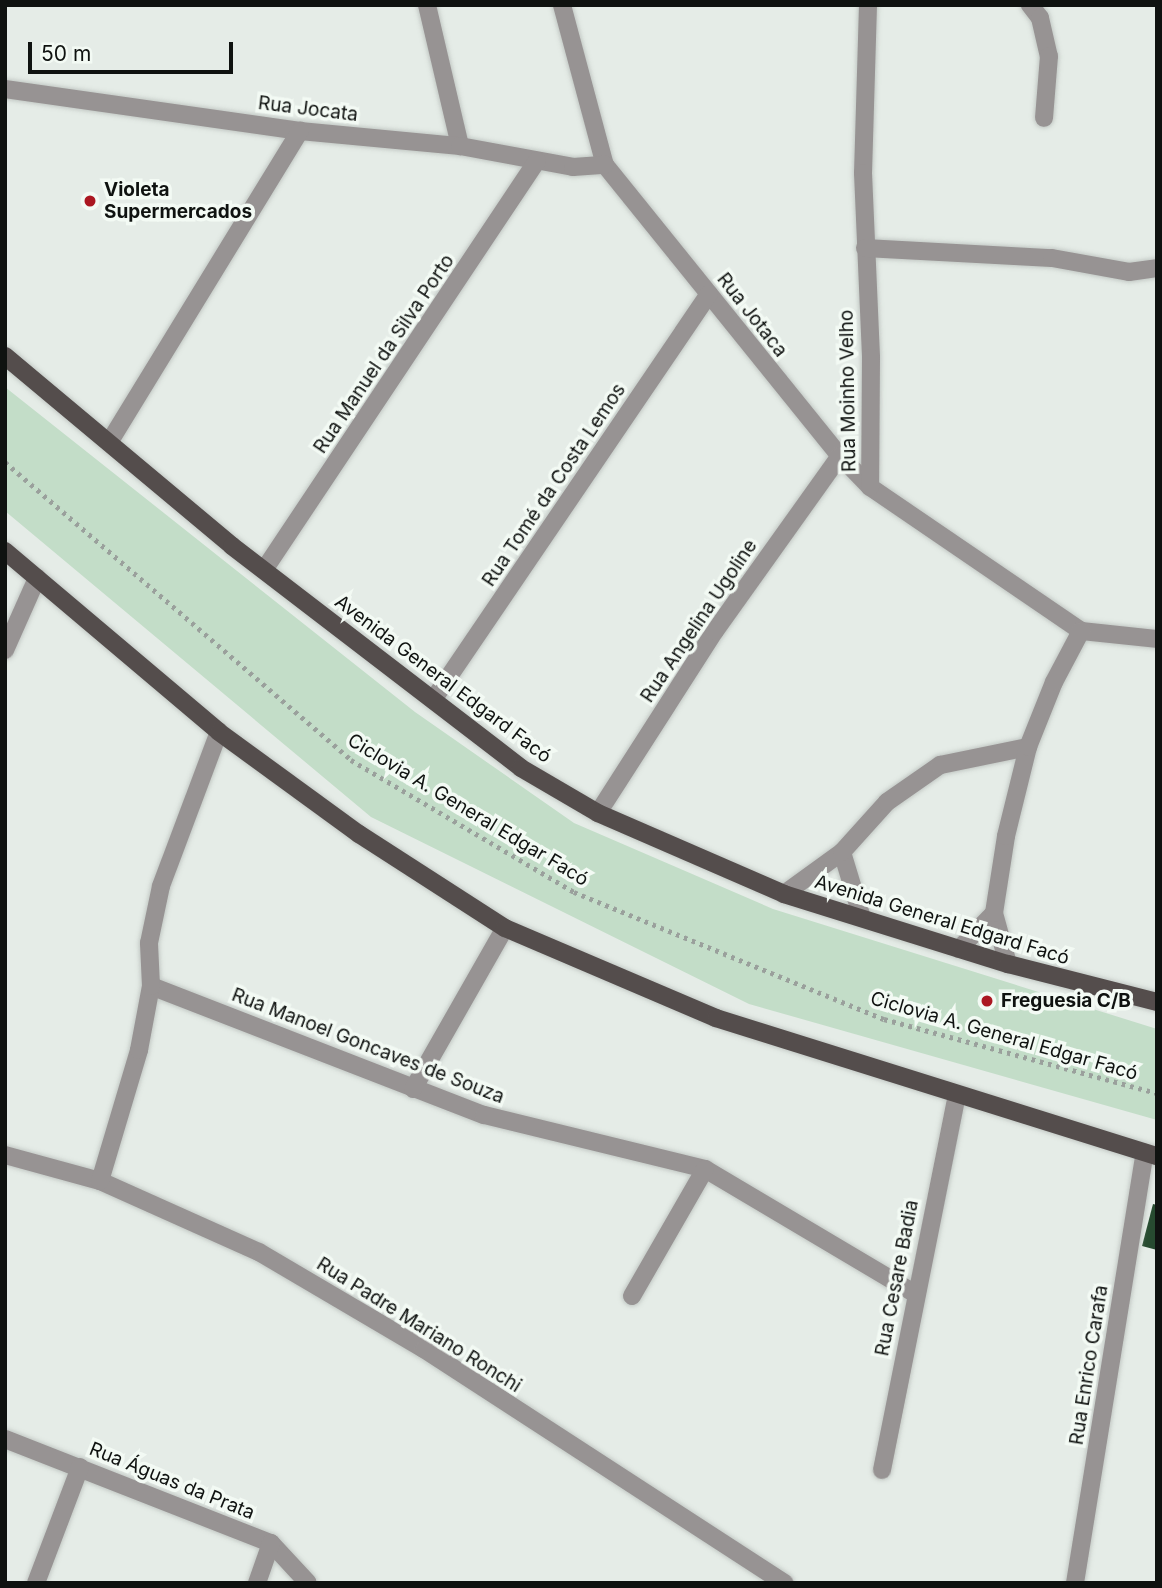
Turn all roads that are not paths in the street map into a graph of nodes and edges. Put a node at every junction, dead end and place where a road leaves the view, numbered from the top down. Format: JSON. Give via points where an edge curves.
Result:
{"nodes":[{"id":1,"x":427,"y":5,"type":"edge"},
{"id":2,"x":562,"y":5,"type":"edge"},
{"id":3,"x":868,"y":5,"type":"edge"},
{"id":4,"x":1030,"y":5,"type":"edge"},
{"id":5,"x":5,"y":89,"type":"edge"},
{"id":6,"x":1044,"y":118,"type":"dead end"},
{"id":7,"x":300,"y":131,"type":"junction"},
{"id":8,"x":460,"y":146,"type":"junction"},
{"id":9,"x":537,"y":161,"type":"junction"},
{"id":10,"x":605,"y":165,"type":"junction"},
{"id":11,"x":865,"y":248,"type":"junction"},
{"id":12,"x":1157,"y":268,"type":"edge"},
{"id":13,"x":709,"y":294,"type":"junction"},
{"id":14,"x":5,"y":356,"type":"edge"},
{"id":15,"x":110,"y":441,"type":"junction"},
{"id":16,"x":840,"y":456,"type":"junction"},
{"id":17,"x":870,"y":487,"type":"junction"},
{"id":18,"x":5,"y":551,"type":"edge"},
{"id":19,"x":264,"y":570,"type":"junction"},
{"id":20,"x":37,"y":578,"type":"junction"},
{"id":21,"x":1081,"y":631,"type":"junction"},
{"id":22,"x":1157,"y":639,"type":"edge"},
{"id":23,"x":5,"y":650,"type":"edge"},
{"id":24,"x":433,"y":699,"type":"junction"},
{"id":25,"x":219,"y":732,"type":"junction"},
{"id":26,"x":1028,"y":747,"type":"junction"},
{"id":27,"x":598,"y":813,"type":"junction"},
{"id":28,"x":842,"y":852,"type":"junction"},
{"id":29,"x":784,"y":894,"type":"junction"},
{"id":30,"x":994,"y":913,"type":"junction"},
{"id":31,"x":862,"y":918,"type":"junction"},
{"id":32,"x":505,"y":928,"type":"junction"},
{"id":33,"x":959,"y":949,"type":"junction"},
{"id":34,"x":1008,"y":964,"type":"junction"},
{"id":35,"x":151,"y":986,"type":"junction"},
{"id":36,"x":1157,"y":1002,"type":"edge"},
{"id":37,"x":413,"y":1089,"type":"junction"},
{"id":38,"x":957,"y":1095,"type":"junction"},
{"id":39,"x":5,"y":1155,"type":"edge"},
{"id":40,"x":1151,"y":1155,"type":"edge"},
{"id":41,"x":705,"y":1169,"type":"junction"},
{"id":42,"x":100,"y":1181,"type":"junction"},
{"id":43,"x":914,"y":1293,"type":"junction"},
{"id":44,"x":632,"y":1296,"type":"dead end"},
{"id":45,"x":5,"y":1438,"type":"edge"},
{"id":46,"x":80,"y":1468,"type":"junction"},
{"id":47,"x":882,"y":1469,"type":"dead end"},
{"id":48,"x":271,"y":1543,"type":"junction"},
{"id":49,"x":36,"y":1583,"type":"edge"},
{"id":50,"x":257,"y":1583,"type":"edge"},
{"id":51,"x":308,"y":1583,"type":"edge"},
{"id":52,"x":785,"y":1583,"type":"edge"},
{"id":53,"x":1075,"y":1583,"type":"edge"}],
"edges":[{"from":1,"to":8,"type":"street"},
{"from":2,"to":10,"type":"street"},
{"from":3,"to":11,"type":"street","name":"Rua Moinho Velho","via":[[863,85]]},
{"from":4,"to":6,"type":"street","via":[[1040,18],[1049,57]]},
{"from":5,"to":7,"type":"street","name":"Rua Jocata"},
{"from":7,"to":8,"type":"street","name":"Rua Jocata"},
{"from":7,"to":15,"type":"street"},
{"from":8,"to":9,"type":"street","name":"Rua Jocata"},
{"from":9,"to":10,"type":"street","name":"Rua Jocata"},
{"from":9,"to":19,"type":"street","name":"Rua Manuel da Silva Porto"},
{"from":10,"to":13,"type":"street","name":"Rua Jotaca"},
{"from":11,"to":12,"type":"street","via":[[1052,258],[1129,272]]},
{"from":11,"to":17,"type":"street","name":"Rua Moinho Velho","via":[[871,358]]},
{"from":13,"to":16,"type":"street","name":"Rua Jotaca"},
{"from":13,"to":24,"type":"street","name":"Rua Tomé da Costa Lemos"},
{"from":14,"to":15,"type":"main road","name":"Avenida General Edgard Facó"},
{"from":15,"to":19,"type":"main road","name":"Avenida General Edgard Facó"},
{"from":16,"to":17,"type":"street","name":"Rua Jotaca"},
{"from":16,"to":27,"type":"street","name":"Rua Angelina Ugoline","via":[[715,631]]},
{"from":17,"to":21,"type":"street","name":"Rua Moinho Velho"},
{"from":18,"to":20,"type":"main road"},
{"from":19,"to":24,"type":"main road","name":"Avenida General Edgard Facó"},
{"from":20,"to":23,"type":"street"},
{"from":20,"to":25,"type":"main road"},
{"from":21,"to":22,"type":"street","name":"Rua Moinho Velho"},
{"from":21,"to":26,"type":"street"},
{"from":24,"to":27,"type":"main road","name":"Avenida General Edgard Facó","via":[[520,768]]},
{"from":25,"to":32,"type":"main road","via":[[359,834]]},
{"from":25,"to":35,"type":"street","via":[[160,886],[149,943]]},
{"from":26,"to":28,"type":"street","via":[[940,765],[887,802]]},
{"from":26,"to":30,"type":"street","via":[[1006,836]]},
{"from":27,"to":29,"type":"main road","name":"Avenida General Edgard Facó"},
{"from":28,"to":29,"type":"street"},
{"from":28,"to":31,"type":"street"},
{"from":29,"to":31,"type":"main road","name":"Avenida General Edgard Facó"},
{"from":30,"to":33,"type":"street"},
{"from":30,"to":34,"type":"street"},
{"from":31,"to":33,"type":"main road","name":"Avenida General Edgard Facó"},
{"from":32,"to":37,"type":"street"},
{"from":32,"to":38,"type":"main road","via":[[716,1018]]},
{"from":33,"to":34,"type":"main road","name":"Avenida General Edgard Facó"},
{"from":34,"to":36,"type":"main road","name":"Avenida General Edgard Facó"},
{"from":35,"to":37,"type":"street","name":"Rua Manoel Goncaves de Souza"},
{"from":35,"to":42,"type":"street","via":[[139,1050]]},
{"from":37,"to":41,"type":"street","name":"Rua Manoel Goncaves de Souza","via":[[484,1115]]},
{"from":38,"to":40,"type":"main road"},
{"from":38,"to":43,"type":"street","name":"Rua Cesare Badia"},
{"from":39,"to":42,"type":"street","name":"Rua Padre Mariano Ronchi"},
{"from":40,"to":53,"type":"street","name":"Rua Enrico Carafa"},
{"from":41,"to":43,"type":"street","name":"Rua Manoel Goncaves de Souza"},
{"from":41,"to":44,"type":"street"},
{"from":42,"to":52,"type":"street","name":"Rua Padre Mariano Ronchi","via":[[259,1252],[424,1349]]},
{"from":43,"to":47,"type":"street","name":"Rua Cesare Badia"},
{"from":45,"to":46,"type":"street","name":"Rua Águas da Prata"},
{"from":46,"to":48,"type":"street","name":"Rua Águas da Prata"},
{"from":46,"to":49,"type":"street"},
{"from":48,"to":50,"type":"street"},
{"from":48,"to":51,"type":"street","name":"Rua Águas da Prata"}]}
